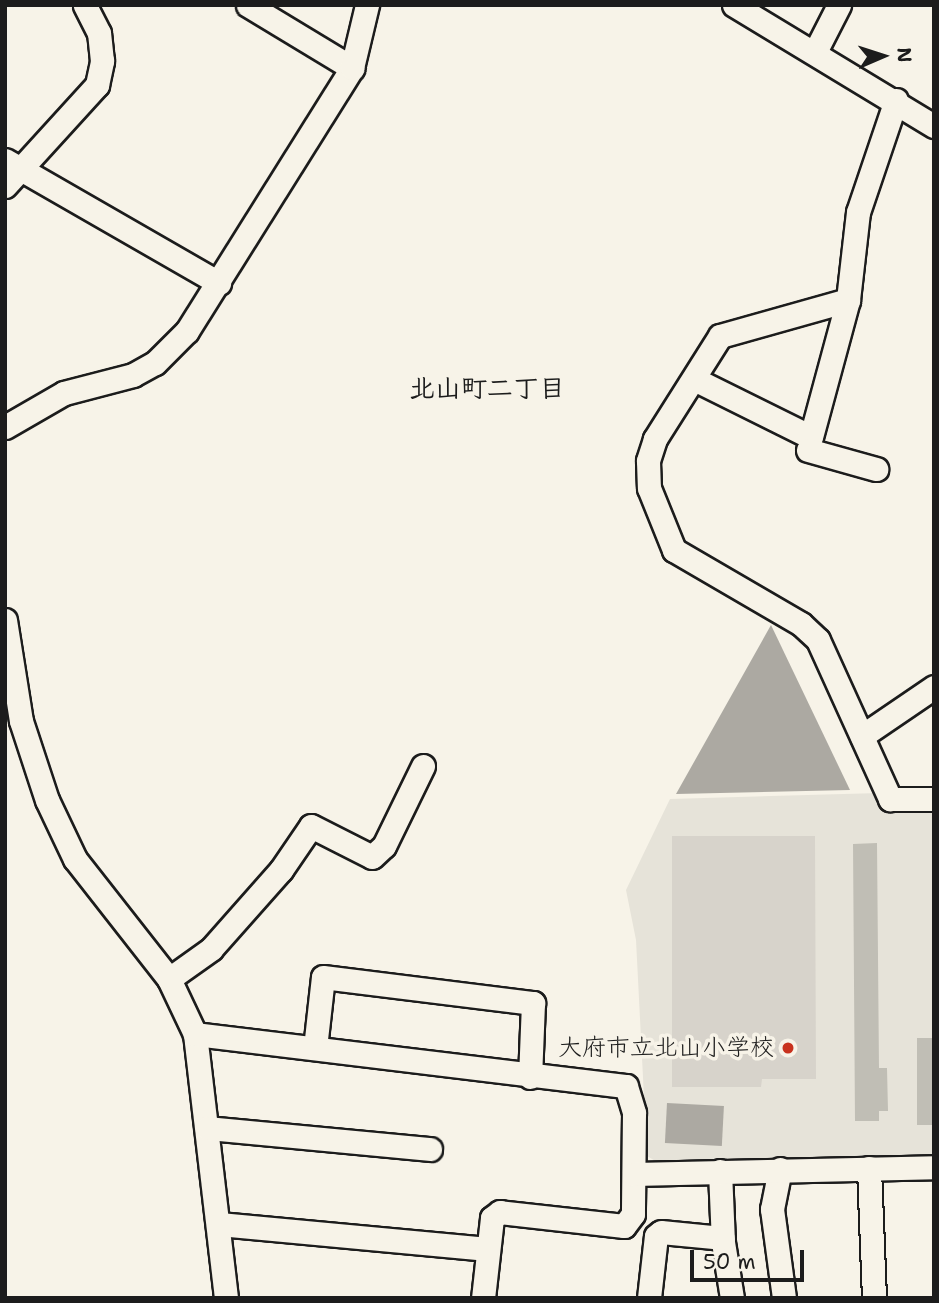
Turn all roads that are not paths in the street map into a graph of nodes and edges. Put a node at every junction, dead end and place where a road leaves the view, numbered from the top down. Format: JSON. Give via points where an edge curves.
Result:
{"nodes":[{"id":1,"x":85,"y":5,"type":"edge"},
{"id":2,"x":248,"y":5,"type":"edge"},
{"id":3,"x":367,"y":5,"type":"edge"},
{"id":4,"x":734,"y":5,"type":"edge"},
{"id":5,"x":839,"y":5,"type":"edge"},
{"id":6,"x":815,"y":52,"type":"junction"},
{"id":7,"x":352,"y":68,"type":"junction"},
{"id":8,"x":896,"y":100,"type":"junction"},
{"id":9,"x":934,"y":125,"type":"edge"},
{"id":10,"x":11,"y":172,"type":"edge"},
{"id":11,"x":219,"y":283,"type":"junction"},
{"id":12,"x":848,"y":300,"type":"junction"},
{"id":13,"x":696,"y":380,"type":"junction"},
{"id":14,"x":5,"y":427,"type":"edge"},
{"id":15,"x":808,"y":450,"type":"dead end"},
{"id":16,"x":876,"y":469,"type":"dead end"},
{"id":17,"x":5,"y":620,"type":"edge"},
{"id":18,"x":934,"y":687,"type":"edge"},
{"id":19,"x":862,"y":736,"type":"junction"},
{"id":20,"x":423,"y":766,"type":"dead end"},
{"id":21,"x":934,"y":799,"type":"edge"},
{"id":22,"x":169,"y":979,"type":"junction"},
{"id":23,"x":195,"y":1034,"type":"junction"},
{"id":24,"x":315,"y":1048,"type":"junction"},
{"id":25,"x":530,"y":1077,"type":"junction"},
{"id":26,"x":207,"y":1128,"type":"junction"},
{"id":27,"x":430,"y":1149,"type":"dead end"},
{"id":28,"x":934,"y":1167,"type":"edge"},
{"id":29,"x":869,"y":1168,"type":"junction"},
{"id":30,"x":780,"y":1169,"type":"junction"},
{"id":31,"x":720,"y":1171,"type":"junction"},
{"id":32,"x":634,"y":1174,"type":"junction"},
{"id":33,"x":219,"y":1224,"type":"junction"},
{"id":34,"x":723,"y":1238,"type":"junction"},
{"id":35,"x":488,"y":1249,"type":"junction"},
{"id":36,"x":226,"y":1298,"type":"edge"},
{"id":37,"x":483,"y":1298,"type":"edge"},
{"id":38,"x":649,"y":1298,"type":"edge"},
{"id":39,"x":732,"y":1298,"type":"edge"},
{"id":40,"x":784,"y":1298,"type":"edge"},
{"id":41,"x":874,"y":1298,"type":"edge"}],
"edges":[{"from":1,"to":10,"type":"street","via":[[99,33],[103,61],[97,85]]},
{"from":2,"to":7,"type":"street"},
{"from":3,"to":7,"type":"street"},
{"from":4,"to":6,"type":"street"},
{"from":5,"to":6,"type":"street"},
{"from":6,"to":8,"type":"street","via":[[849,77]]},
{"from":7,"to":11,"type":"street"},
{"from":8,"to":9,"type":"street"},
{"from":8,"to":12,"type":"street","via":[[858,212]]},
{"from":10,"to":11,"type":"street"},
{"from":11,"to":14,"type":"street","via":[[187,331],[155,363],[133,375],[64,393]]},
{"from":12,"to":13,"type":"street","via":[[720,336]]},
{"from":12,"to":13,"type":"street","via":[[811,437]]},
{"from":13,"to":19,"type":"street","via":[[655,439],[648,461],[649,488],[674,550],[801,624],[818,640]]},
{"from":15,"to":16,"type":"street"},
{"from":17,"to":22,"type":"street","via":[[21,721],[47,800],[87,877]]},
{"from":18,"to":19,"type":"street"},
{"from":19,"to":21,"type":"street","via":[[890,799]]},
{"from":20,"to":22,"type":"street","via":[[384,846],[372,857],[311,825],[281,870],[211,949]]},
{"from":22,"to":23,"type":"street"},
{"from":23,"to":24,"type":"street"},
{"from":23,"to":26,"type":"street"},
{"from":24,"to":25,"type":"street"},
{"from":24,"to":25,"type":"street","via":[[323,977],[533,1003]]},
{"from":25,"to":32,"type":"street","via":[[626,1086],[634,1113]]},
{"from":26,"to":27,"type":"street"},
{"from":26,"to":33,"type":"street"},
{"from":28,"to":29,"type":"street"},
{"from":29,"to":30,"type":"street"},
{"from":29,"to":41,"type":"street"},
{"from":30,"to":31,"type":"street"},
{"from":30,"to":40,"type":"street","via":[[772,1209]]},
{"from":31,"to":32,"type":"street"},
{"from":31,"to":34,"type":"street"},
{"from":32,"to":35,"type":"street","via":[[633,1214],[624,1226],[500,1212],[492,1218]]},
{"from":33,"to":35,"type":"street"},
{"from":33,"to":36,"type":"street"},
{"from":34,"to":38,"type":"street","via":[[661,1232],[656,1236]]},
{"from":34,"to":39,"type":"street"},
{"from":35,"to":37,"type":"street"}]}
